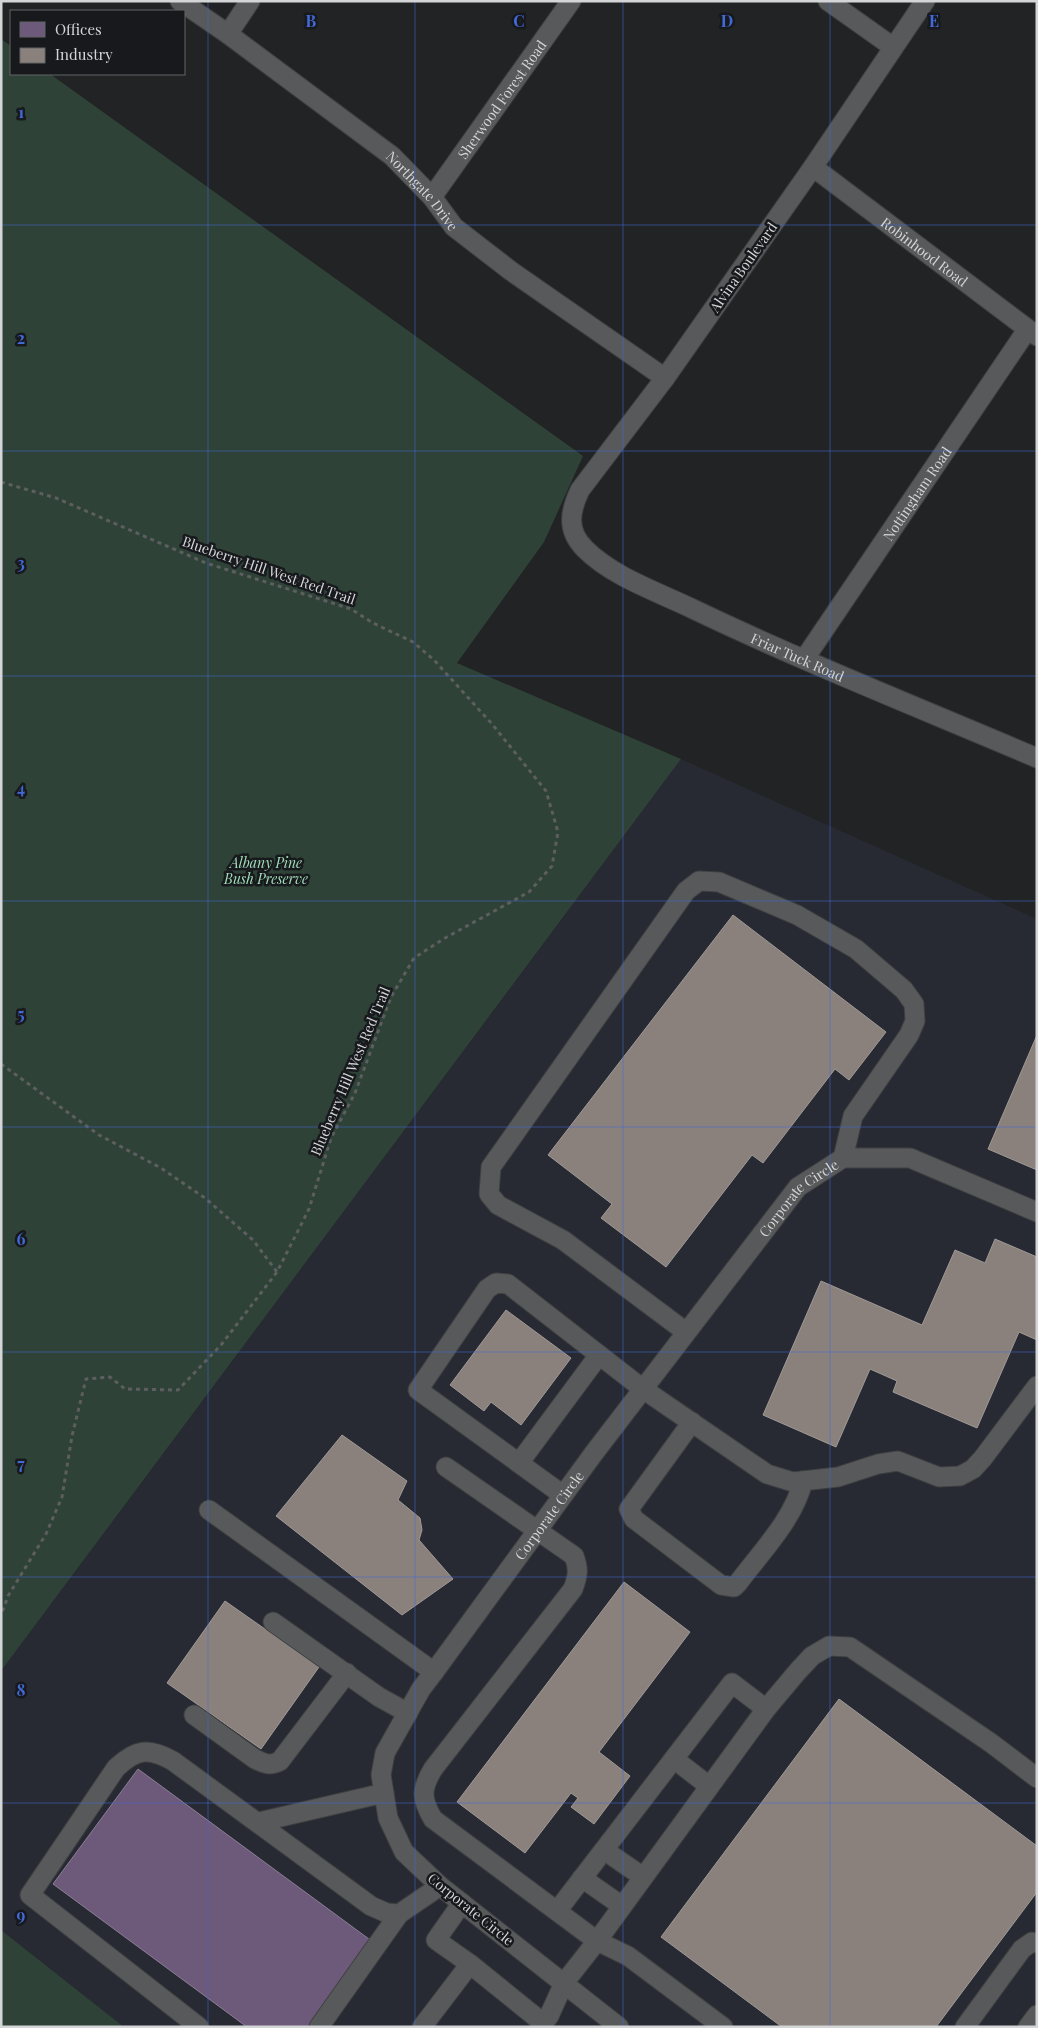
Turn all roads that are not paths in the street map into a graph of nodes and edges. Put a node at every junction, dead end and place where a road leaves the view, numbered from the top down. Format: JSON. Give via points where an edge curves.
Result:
{"nodes":[{"id":1,"x":180,"y":1,"type":"edge"},
{"id":2,"x":250,"y":1,"type":"edge"},
{"id":3,"x":571,"y":1,"type":"edge"},
{"id":4,"x":828,"y":1,"type":"edge"},
{"id":5,"x":925,"y":1,"type":"edge"},
{"id":6,"x":228,"y":34,"type":"junction"},
{"id":7,"x":893,"y":47,"type":"junction"},
{"id":8,"x":814,"y":167,"type":"junction"},
{"id":9,"x":432,"y":196,"type":"junction"},
{"id":10,"x":1032,"y":333,"type":"edge"},
{"id":11,"x":665,"y":378,"type":"junction"},
{"id":12,"x":574,"y":533,"type":"joint"},
{"id":13,"x":804,"y":658,"type":"junction"},
{"id":14,"x":1037,"y":758,"type":"edge"},
{"id":15,"x":843,"y":1158,"type":"junction"},
{"id":16,"x":1037,"y":1212,"type":"edge"},
{"id":17,"x":686,"y":1332,"type":"junction"},
{"id":18,"x":599,"y":1355,"type":"junction"},
{"id":19,"x":1037,"y":1386,"type":"edge"},
{"id":20,"x":643,"y":1389,"type":"junction"},
{"id":21,"x":692,"y":1422,"type":"junction"},
{"id":22,"x":519,"y":1463,"type":"junction"},
{"id":23,"x":446,"y":1467,"type":"dead end"},
{"id":24,"x":803,"y":1481,"type":"junction"},
{"id":25,"x":563,"y":1495,"type":"junction"},
{"id":26,"x":210,"y":1510,"type":"dead end"},
{"id":27,"x":537,"y":1531,"type":"junction"},
{"id":28,"x":273,"y":1622,"type":"dead end"},
{"id":29,"x":434,"y":1672,"type":"junction"},
{"id":30,"x":347,"y":1673,"type":"junction"},
{"id":31,"x":766,"y":1709,"type":"junction"},
{"id":32,"x":408,"y":1713,"type":"junction"},
{"id":33,"x":194,"y":1715,"type":"dead end"},
{"id":34,"x":674,"y":1758,"type":"junction"},
{"id":35,"x":1037,"y":1778,"type":"edge"},
{"id":36,"x":709,"y":1786,"type":"junction"},
{"id":37,"x":384,"y":1793,"type":"junction"},
{"id":38,"x":259,"y":1822,"type":"junction"},
{"id":39,"x":604,"y":1850,"type":"junction"},
{"id":40,"x":643,"y":1877,"type":"junction"},
{"id":41,"x":582,"y":1878,"type":"junction"},
{"id":42,"x":440,"y":1886,"type":"junction"},
{"id":43,"x":462,"y":1903,"type":"junction"},
{"id":44,"x":622,"y":1906,"type":"junction"},
{"id":45,"x":557,"y":1911,"type":"junction"},
{"id":46,"x":399,"y":1914,"type":"junction"},
{"id":47,"x":597,"y":1941,"type":"junction"},
{"id":48,"x":1037,"y":1943,"type":"edge"},
{"id":49,"x":470,"y":1964,"type":"junction"},
{"id":50,"x":564,"y":1983,"type":"junction"},
{"id":51,"x":1037,"y":2015,"type":"edge"},
{"id":52,"x":542,"y":2025,"type":"edge"},
{"id":53,"x":199,"y":2027,"type":"edge"},
{"id":54,"x":319,"y":2027,"type":"edge"},
{"id":55,"x":422,"y":2027,"type":"edge"},
{"id":56,"x":619,"y":2027,"type":"edge"},
{"id":57,"x":723,"y":2027,"type":"edge"},
{"id":58,"x":965,"y":2027,"type":"edge"},
{"id":59,"x":1028,"y":2027,"type":"edge"}],
"edges":[{"from":1,"to":6,"type":"street","name":"Northgate Drive"},
{"from":2,"to":6,"type":"street"},
{"from":3,"to":9,"type":"street","name":"Sherwood Forest Road"},
{"from":4,"to":7,"type":"street"},
{"from":5,"to":7,"type":"street","name":"Alvina Boulevard"},
{"from":6,"to":9,"type":"street","name":"Northgate Drive","via":[[392,156]]},
{"from":7,"to":8,"type":"street","name":"Alvina Boulevard"},
{"from":8,"to":10,"type":"street","name":"Robinhood Road"},
{"from":8,"to":11,"type":"street","name":"Alvina Boulevard"},
{"from":9,"to":11,"type":"street","name":"Northgate Drive","via":[[454,227],[511,271]]},
{"from":10,"to":13,"type":"street","name":"Nottingham Road"},
{"from":11,"to":12,"type":"street","name":"Alvina Boulevard","via":[[580,490],[571,510]]},
{"from":12,"to":13,"type":"street","name":"Friar Tuck Road","via":[[584,548],[629,578]]},
{"from":13,"to":14,"type":"street","name":"Friar Tuck Road"},
{"from":15,"to":16,"type":"street","name":"Corporate Circle","via":[[910,1158]]},
{"from":15,"to":17,"type":"street","name":"Corporate Circle","via":[[798,1187]]},
{"from":15,"to":17,"type":"street","via":[[853,1116],[909,1035],[915,1021],[914,1004],[904,990],[856,948],[797,914],[719,882],[699,881],[686,891],[634,964],[491,1167],[488,1180],[489,1194],[498,1204],[563,1240]]},
{"from":17,"to":20,"type":"street","name":"Corporate Circle"},
{"from":18,"to":20,"type":"street"},
{"from":18,"to":22,"type":"street"},
{"from":18,"to":22,"type":"street","via":[[508,1284],[496,1283],[487,1289],[418,1390]]},
{"from":19,"to":24,"type":"street","via":[[983,1458],[960,1476],[939,1478],[898,1461],[838,1477]]},
{"from":20,"to":21,"type":"street"},
{"from":20,"to":25,"type":"street","name":"Corporate Circle"},
{"from":21,"to":24,"type":"street","via":[[766,1474],[793,1482]]},
{"from":21,"to":24,"type":"street","via":[[629,1509],[634,1519],[721,1585],[734,1587],[738,1583],[791,1512]]},
{"from":22,"to":25,"type":"street"},
{"from":23,"to":27,"type":"street"},
{"from":25,"to":27,"type":"street","name":"Corporate Circle"},
{"from":26,"to":29,"type":"street"},
{"from":27,"to":29,"type":"street","name":"Corporate Circle"},
{"from":27,"to":45,"type":"street","via":[[574,1556],[578,1577],[573,1589],[434,1769],[425,1783],[424,1794],[426,1807],[434,1819]]},
{"from":28,"to":30,"type":"street"},
{"from":29,"to":32,"type":"street","name":"Corporate Circle"},
{"from":30,"to":32,"type":"street"},
{"from":30,"to":33,"type":"street","via":[[280,1761],[272,1765],[255,1759]]},
{"from":31,"to":34,"type":"street","via":[[732,1683]]},
{"from":31,"to":35,"type":"street","via":[[812,1656],[829,1646],[850,1647]]},
{"from":31,"to":36,"type":"street"},
{"from":32,"to":37,"type":"street","name":"Corporate Circle","via":[[385,1753],[381,1775]]},
{"from":34,"to":36,"type":"street"},
{"from":34,"to":39,"type":"street"},
{"from":36,"to":40,"type":"street"},
{"from":37,"to":38,"type":"street"},
{"from":37,"to":42,"type":"street","name":"Corporate Circle","via":[[388,1818],[404,1852]]},
{"from":38,"to":46,"type":"street","via":[[371,1906],[386,1913]]},
{"from":38,"to":53,"type":"street","via":[[173,1761],[150,1751],[140,1753],[128,1757],[116,1768],[30,1895]]},
{"from":39,"to":40,"type":"street"},
{"from":39,"to":41,"type":"street"},
{"from":40,"to":44,"type":"street"},
{"from":41,"to":44,"type":"street"},
{"from":41,"to":45,"type":"street"},
{"from":42,"to":43,"type":"street","name":"Corporate Circle"},
{"from":42,"to":46,"type":"street"},
{"from":43,"to":49,"type":"street","via":[[436,1940]]},
{"from":43,"to":50,"type":"street","name":"Corporate Circle"},
{"from":44,"to":47,"type":"street"},
{"from":45,"to":47,"type":"street"},
{"from":46,"to":54,"type":"street"},
{"from":47,"to":50,"type":"street"},
{"from":47,"to":57,"type":"street","via":[[628,1956]]},
{"from":48,"to":58,"type":"street","via":[[1032,1942],[1022,1949]]},
{"from":49,"to":52,"type":"street"},
{"from":49,"to":55,"type":"street"},
{"from":50,"to":52,"type":"street"},
{"from":50,"to":56,"type":"street","name":"Corporate Circle"},
{"from":51,"to":59,"type":"street"}]}
